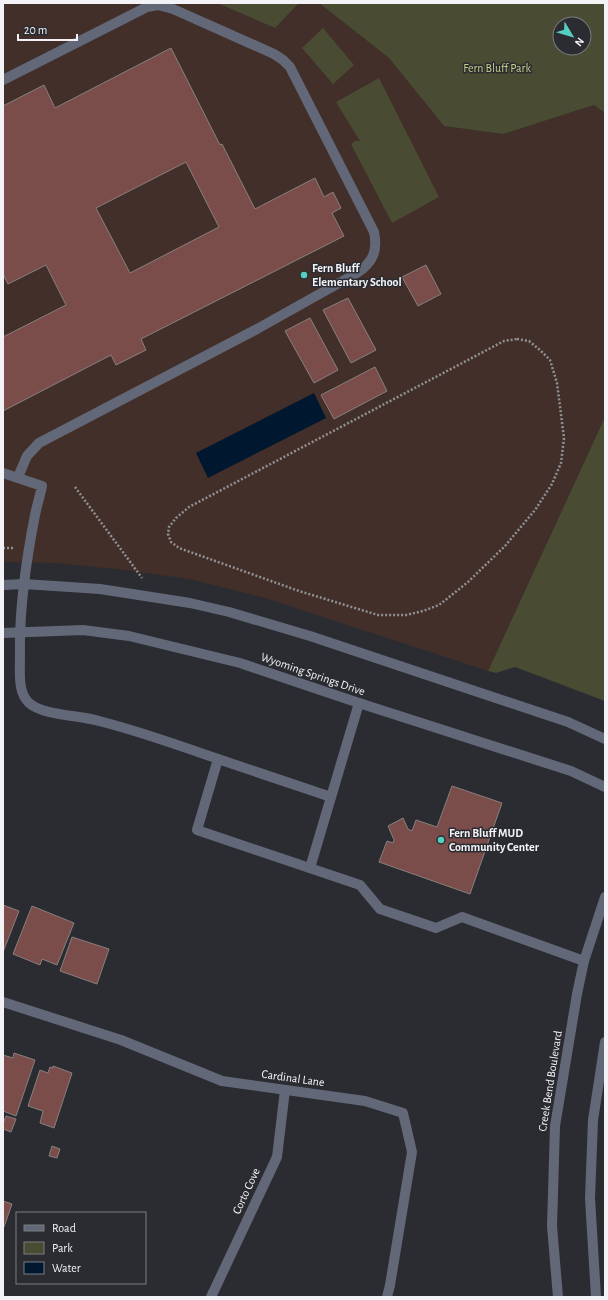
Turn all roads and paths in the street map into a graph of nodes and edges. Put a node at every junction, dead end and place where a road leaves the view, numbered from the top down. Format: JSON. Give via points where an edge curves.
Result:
{"nodes":[{"id":1,"x":3,"y":80,"type":"edge"},
{"id":2,"x":561,"y":463,"type":"joint"},
{"id":3,"x":3,"y":473,"type":"edge"},
{"id":4,"x":18,"y":477,"type":"junction"},
{"id":5,"x":75,"y":487,"type":"dead end"},
{"id":6,"x":3,"y":548,"type":"edge"},
{"id":7,"x":14,"y":548,"type":"dead end"},
{"id":8,"x":142,"y":578,"type":"dead end"},
{"id":9,"x":3,"y":584,"type":"edge"},
{"id":10,"x":24,"y":584,"type":"junction"},
{"id":11,"x":20,"y":632,"type":"junction"},
{"id":12,"x":3,"y":633,"type":"edge"},
{"id":13,"x":359,"y":703,"type":"junction"},
{"id":14,"x":605,"y":739,"type":"edge"},
{"id":15,"x":218,"y":759,"type":"junction"},
{"id":16,"x":605,"y":787,"type":"edge"},
{"id":17,"x":331,"y":797,"type":"junction"},
{"id":18,"x":310,"y":868,"type":"junction"},
{"id":19,"x":605,"y":897,"type":"edge"},
{"id":20,"x":584,"y":961,"type":"junction"},
{"id":21,"x":3,"y":1002,"type":"edge"},
{"id":22,"x":605,"y":1042,"type":"edge"},
{"id":23,"x":285,"y":1090,"type":"junction"},
{"id":24,"x":211,"y":1297,"type":"edge"},
{"id":25,"x":387,"y":1297,"type":"edge"},
{"id":26,"x":558,"y":1297,"type":"edge"},
{"id":27,"x":596,"y":1297,"type":"edge"}],
"edges":[{"from":1,"to":4,"type":"street","via":[[146,7],[158,5],[173,9],[274,54],[290,67],[376,240],[372,258],[366,267],[357,273],[39,443],[28,456]]},
{"from":2,"to":2,"type":"path","via":[[564,438],[557,383],[550,360],[529,341],[504,341],[189,507],[176,518],[169,527],[168,534],[171,542],[179,548],[299,591],[378,615],[406,615],[439,605],[473,577],[504,546],[534,510],[552,484]]},
{"from":3,"to":4,"type":"street"},
{"from":4,"to":10,"type":"street","via":[[42,486]]},
{"from":5,"to":8,"type":"path"},
{"from":6,"to":7,"type":"path"},
{"from":9,"to":10,"type":"street"},
{"from":10,"to":11,"type":"street"},
{"from":10,"to":14,"type":"street","via":[[100,589],[230,612],[310,636],[560,720]]},
{"from":11,"to":12,"type":"street","name":"Wyoming Springs Drive"},
{"from":11,"to":13,"type":"street","name":"Wyoming Springs Drive","via":[[83,630],[129,636],[240,663]]},
{"from":11,"to":15,"type":"street","via":[[21,689],[28,702],[35,707],[98,720]]},
{"from":13,"to":16,"type":"street","name":"Wyoming Springs Drive","via":[[571,771]]},
{"from":13,"to":17,"type":"street"},
{"from":15,"to":17,"type":"street"},
{"from":15,"to":18,"type":"street","via":[[197,830]]},
{"from":17,"to":18,"type":"street"},
{"from":18,"to":20,"type":"street","via":[[360,885],[380,909],[436,928],[462,917]]},
{"from":19,"to":20,"type":"street","name":"Creek Bend Boulevard"},
{"from":20,"to":26,"type":"street","name":"Creek Bend Boulevard","via":[[555,1126],[552,1226]]},
{"from":21,"to":23,"type":"street","name":"Cardinal Lane","via":[[121,1040],[222,1081]]},
{"from":22,"to":27,"type":"street","via":[[593,1120],[590,1198]]},
{"from":23,"to":24,"type":"street","name":"Corto Cove","via":[[277,1157]]},
{"from":23,"to":25,"type":"street","name":"Cardinal Lane","via":[[365,1102],[403,1112],[412,1152]]}]}
